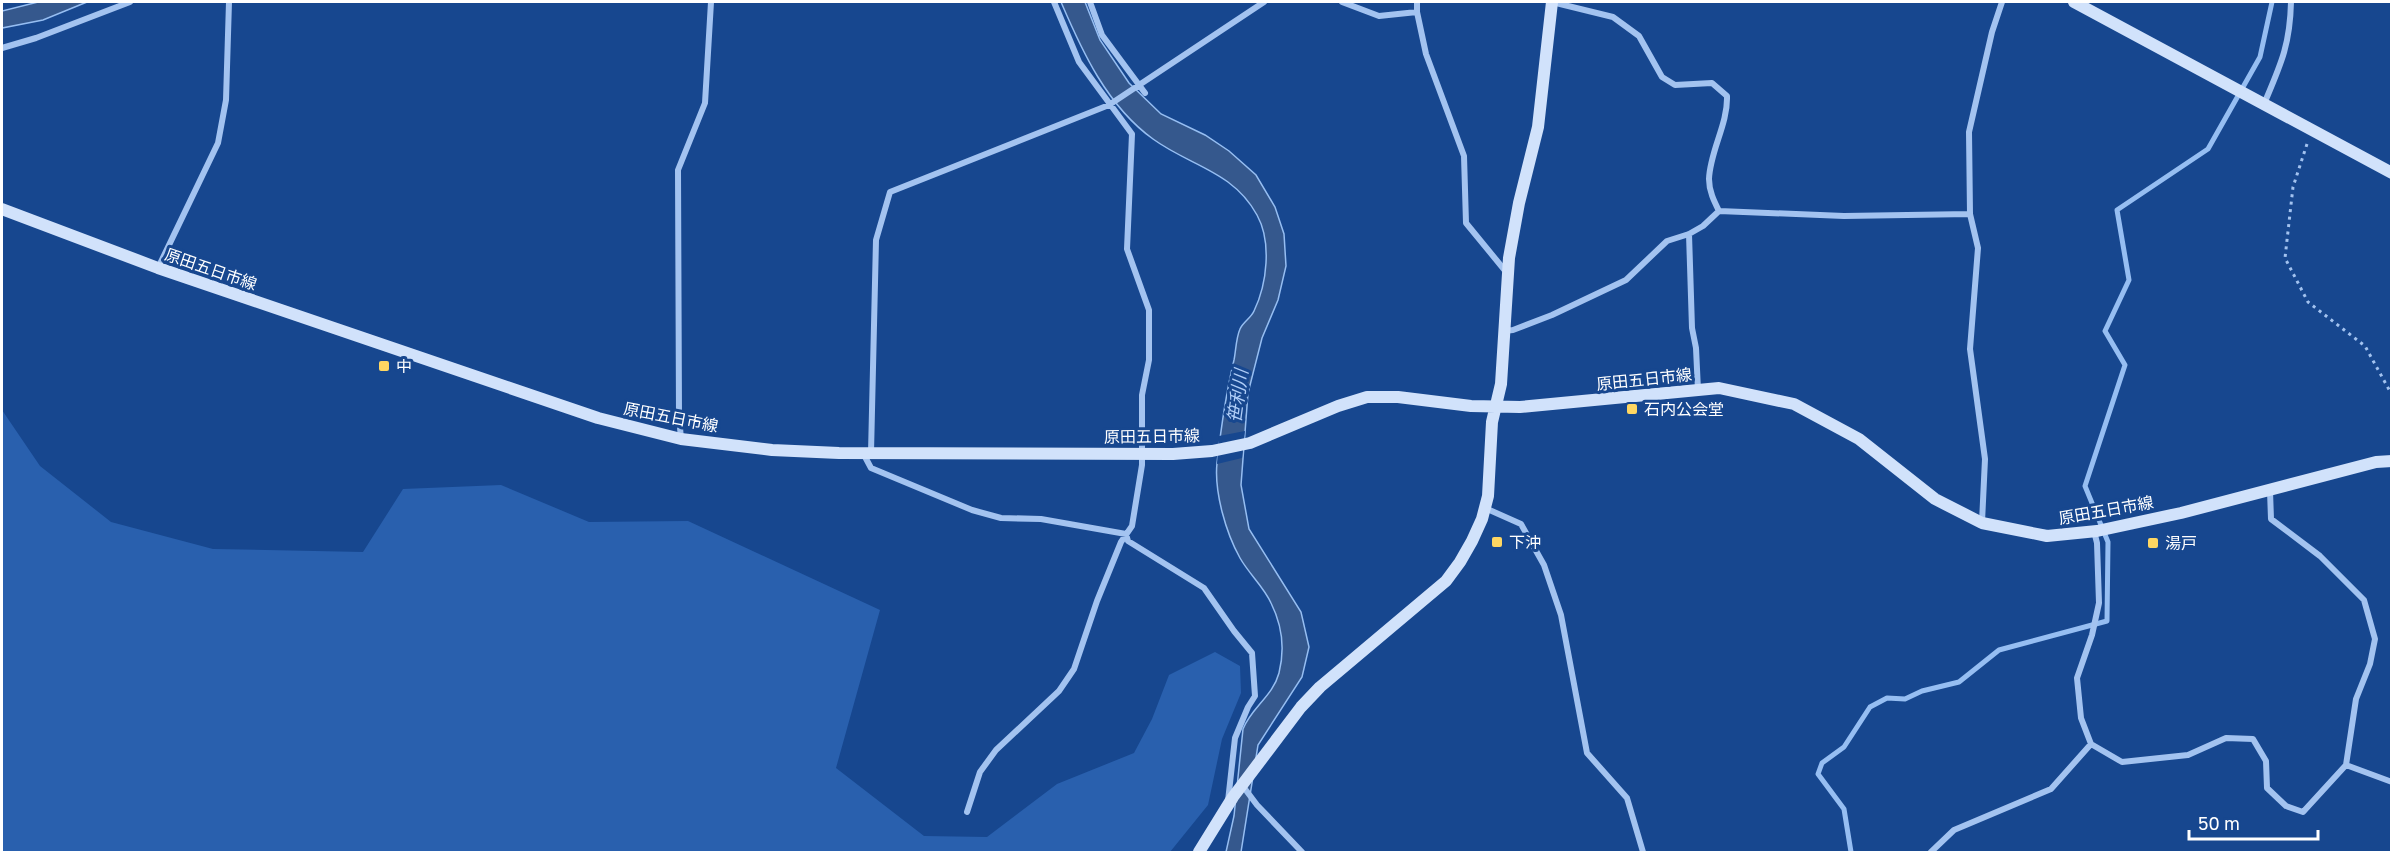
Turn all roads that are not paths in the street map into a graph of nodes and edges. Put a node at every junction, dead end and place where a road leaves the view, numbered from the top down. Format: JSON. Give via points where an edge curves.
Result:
{"nodes":[{"id":1,"x":130,"y":2,"type":"edge"},
{"id":2,"x":229,"y":2,"type":"edge"},
{"id":3,"x":711,"y":2,"type":"edge"},
{"id":4,"x":1054,"y":2,"type":"edge"},
{"id":5,"x":1090,"y":2,"type":"edge"},
{"id":6,"x":1264,"y":2,"type":"edge"},
{"id":7,"x":1342,"y":2,"type":"edge"},
{"id":8,"x":1417,"y":2,"type":"edge"},
{"id":9,"x":1552,"y":2,"type":"edge"},
{"id":10,"x":2002,"y":2,"type":"edge"},
{"id":11,"x":2074,"y":2,"type":"edge"},
{"id":12,"x":2290,"y":2,"type":"edge"},
{"id":13,"x":1417,"y":12,"type":"junction"},
{"id":14,"x":2,"y":48,"type":"edge"},
{"id":15,"x":1138,"y":87,"type":"junction"},
{"id":16,"x":1146,"y":93,"type":"dead end"},
{"id":17,"x":1111,"y":104,"type":"junction"},
{"id":18,"x":2264,"y":104,"type":"junction"},
{"id":19,"x":2391,"y":173,"type":"edge"},
{"id":20,"x":2,"y":209,"type":"edge"},
{"id":21,"x":1719,"y":211,"type":"junction"},
{"id":22,"x":1970,"y":214,"type":"junction"},
{"id":23,"x":1689,"y":234,"type":"junction"},
{"id":24,"x":158,"y":268,"type":"junction"},
{"id":25,"x":1507,"y":273,"type":"junction"},
{"id":26,"x":1504,"y":331,"type":"junction"},
{"id":27,"x":1698,"y":390,"type":"junction"},
{"id":28,"x":1496,"y":407,"type":"junction"},
{"id":29,"x":681,"y":439,"type":"junction"},
{"id":30,"x":867,"y":453,"type":"junction"},
{"id":31,"x":1142,"y":454,"type":"junction"},
{"id":32,"x":2391,"y":461,"type":"edge"},
{"id":33,"x":2270,"y":491,"type":"junction"},
{"id":34,"x":1485,"y":508,"type":"junction"},
{"id":35,"x":1982,"y":523,"type":"junction"},
{"id":36,"x":2099,"y":530,"type":"junction"},
{"id":37,"x":1126,"y":534,"type":"junction"},
{"id":38,"x":2091,"y":744,"type":"junction"},
{"id":39,"x":2346,"y":765,"type":"junction"},
{"id":40,"x":2391,"y":782,"type":"edge"},
{"id":41,"x":1242,"y":785,"type":"junction"},
{"id":42,"x":1227,"y":810,"type":"junction"},
{"id":43,"x":967,"y":812,"type":"dead end"},
{"id":44,"x":1200,"y":852,"type":"edge"},
{"id":45,"x":1302,"y":852,"type":"edge"},
{"id":46,"x":1643,"y":852,"type":"edge"},
{"id":47,"x":1931,"y":852,"type":"edge"}],
"edges":[{"from":1,"to":14,"type":"street"},
{"from":2,"to":24,"type":"street","via":[[226,100],[218,144]]},
{"from":3,"to":29,"type":"street","via":[[705,103],[678,170]]},
{"from":4,"to":17,"type":"street","via":[[1079,62]]},
{"from":5,"to":15,"type":"street","via":[[1102,35]]},
{"from":6,"to":15,"type":"street"},
{"from":7,"to":13,"type":"street","via":[[1379,16]]},
{"from":8,"to":13,"type":"street"},
{"from":9,"to":21,"type":"street","via":[[1613,17],[1639,36],[1662,77],[1675,85],[1712,83],[1727,96],[1709,179]]},
{"from":9,"to":25,"type":"main road","via":[[1541,106]]},
{"from":10,"to":22,"type":"street","via":[[1969,132]]},
{"from":11,"to":18,"type":"main road"},
{"from":12,"to":18,"type":"street","via":[[2287,43]]},
{"from":13,"to":25,"type":"street","via":[[1426,54],[1464,156],[1466,223]]},
{"from":15,"to":16,"type":"street"},
{"from":15,"to":17,"type":"street"},
{"from":17,"to":30,"type":"street","via":[[890,192],[876,240]]},
{"from":17,"to":31,"type":"street","via":[[1132,134],[1127,249],[1149,310]]},
{"from":18,"to":19,"type":"main road"},
{"from":20,"to":24,"type":"main road","name":"原田五日市線"},
{"from":21,"to":22,"type":"street","via":[[1844,216]]},
{"from":21,"to":23,"type":"street"},
{"from":22,"to":35,"type":"street","via":[[1978,248],[1970,349],[1985,459]]},
{"from":23,"to":26,"type":"street","via":[[1667,241],[1626,280],[1552,315]]},
{"from":23,"to":27,"type":"street"},
{"from":24,"to":29,"type":"main road","name":"原田五日市線","via":[[598,418]]},
{"from":25,"to":26,"type":"main road"},
{"from":26,"to":28,"type":"main road"},
{"from":27,"to":28,"type":"main road","name":"原田五日市線","via":[[1544,406]]},
{"from":27,"to":35,"type":"main road","name":"原田五日市線","via":[[1719,387],[1794,404],[1859,439],[1935,499]]},
{"from":28,"to":31,"type":"main road","name":"原田五日市線","via":[[1367,397],[1244,444],[1218,450]]},
{"from":28,"to":34,"type":"main road"},
{"from":29,"to":30,"type":"main road","name":"原田五日市線","via":[[772,450]]},
{"from":30,"to":31,"type":"main road","name":"原田五日市線"},
{"from":30,"to":37,"type":"street","via":[[871,468],[972,510],[1001,518],[1041,519]]},
{"from":31,"to":37,"type":"street","via":[[1132,526]]},
{"from":32,"to":33,"type":"main road","name":"原田五日市線"},
{"from":33,"to":36,"type":"main road","name":"原田五日市線"},
{"from":33,"to":39,"type":"street","via":[[2271,519],[2320,556],[2364,600],[2375,639],[2356,699]]},
{"from":34,"to":41,"type":"main road","via":[[1472,542],[1446,581],[1320,687]]},
{"from":34,"to":46,"type":"street","via":[[1521,524],[1544,565],[1561,615],[1587,753],[1627,798]]},
{"from":35,"to":36,"type":"main road","name":"原田五日市線","via":[[2047,536]]},
{"from":36,"to":38,"type":"street","via":[[2099,603],[2077,678],[2081,718]]},
{"from":37,"to":42,"type":"street","via":[[1128,541],[1204,588],[1252,653],[1255,696],[1235,738]]},
{"from":37,"to":43,"type":"street","via":[[1074,669],[1059,691],[996,750],[980,772]]},
{"from":38,"to":39,"type":"street","via":[[2122,762],[2188,755],[2226,738],[2253,739],[2266,761],[2267,788],[2286,806],[2303,812]]},
{"from":38,"to":47,"type":"street","via":[[2051,789],[1954,830]]},
{"from":39,"to":40,"type":"street"},
{"from":41,"to":42,"type":"main road"},
{"from":41,"to":45,"type":"street"},
{"from":42,"to":44,"type":"main road"}]}
